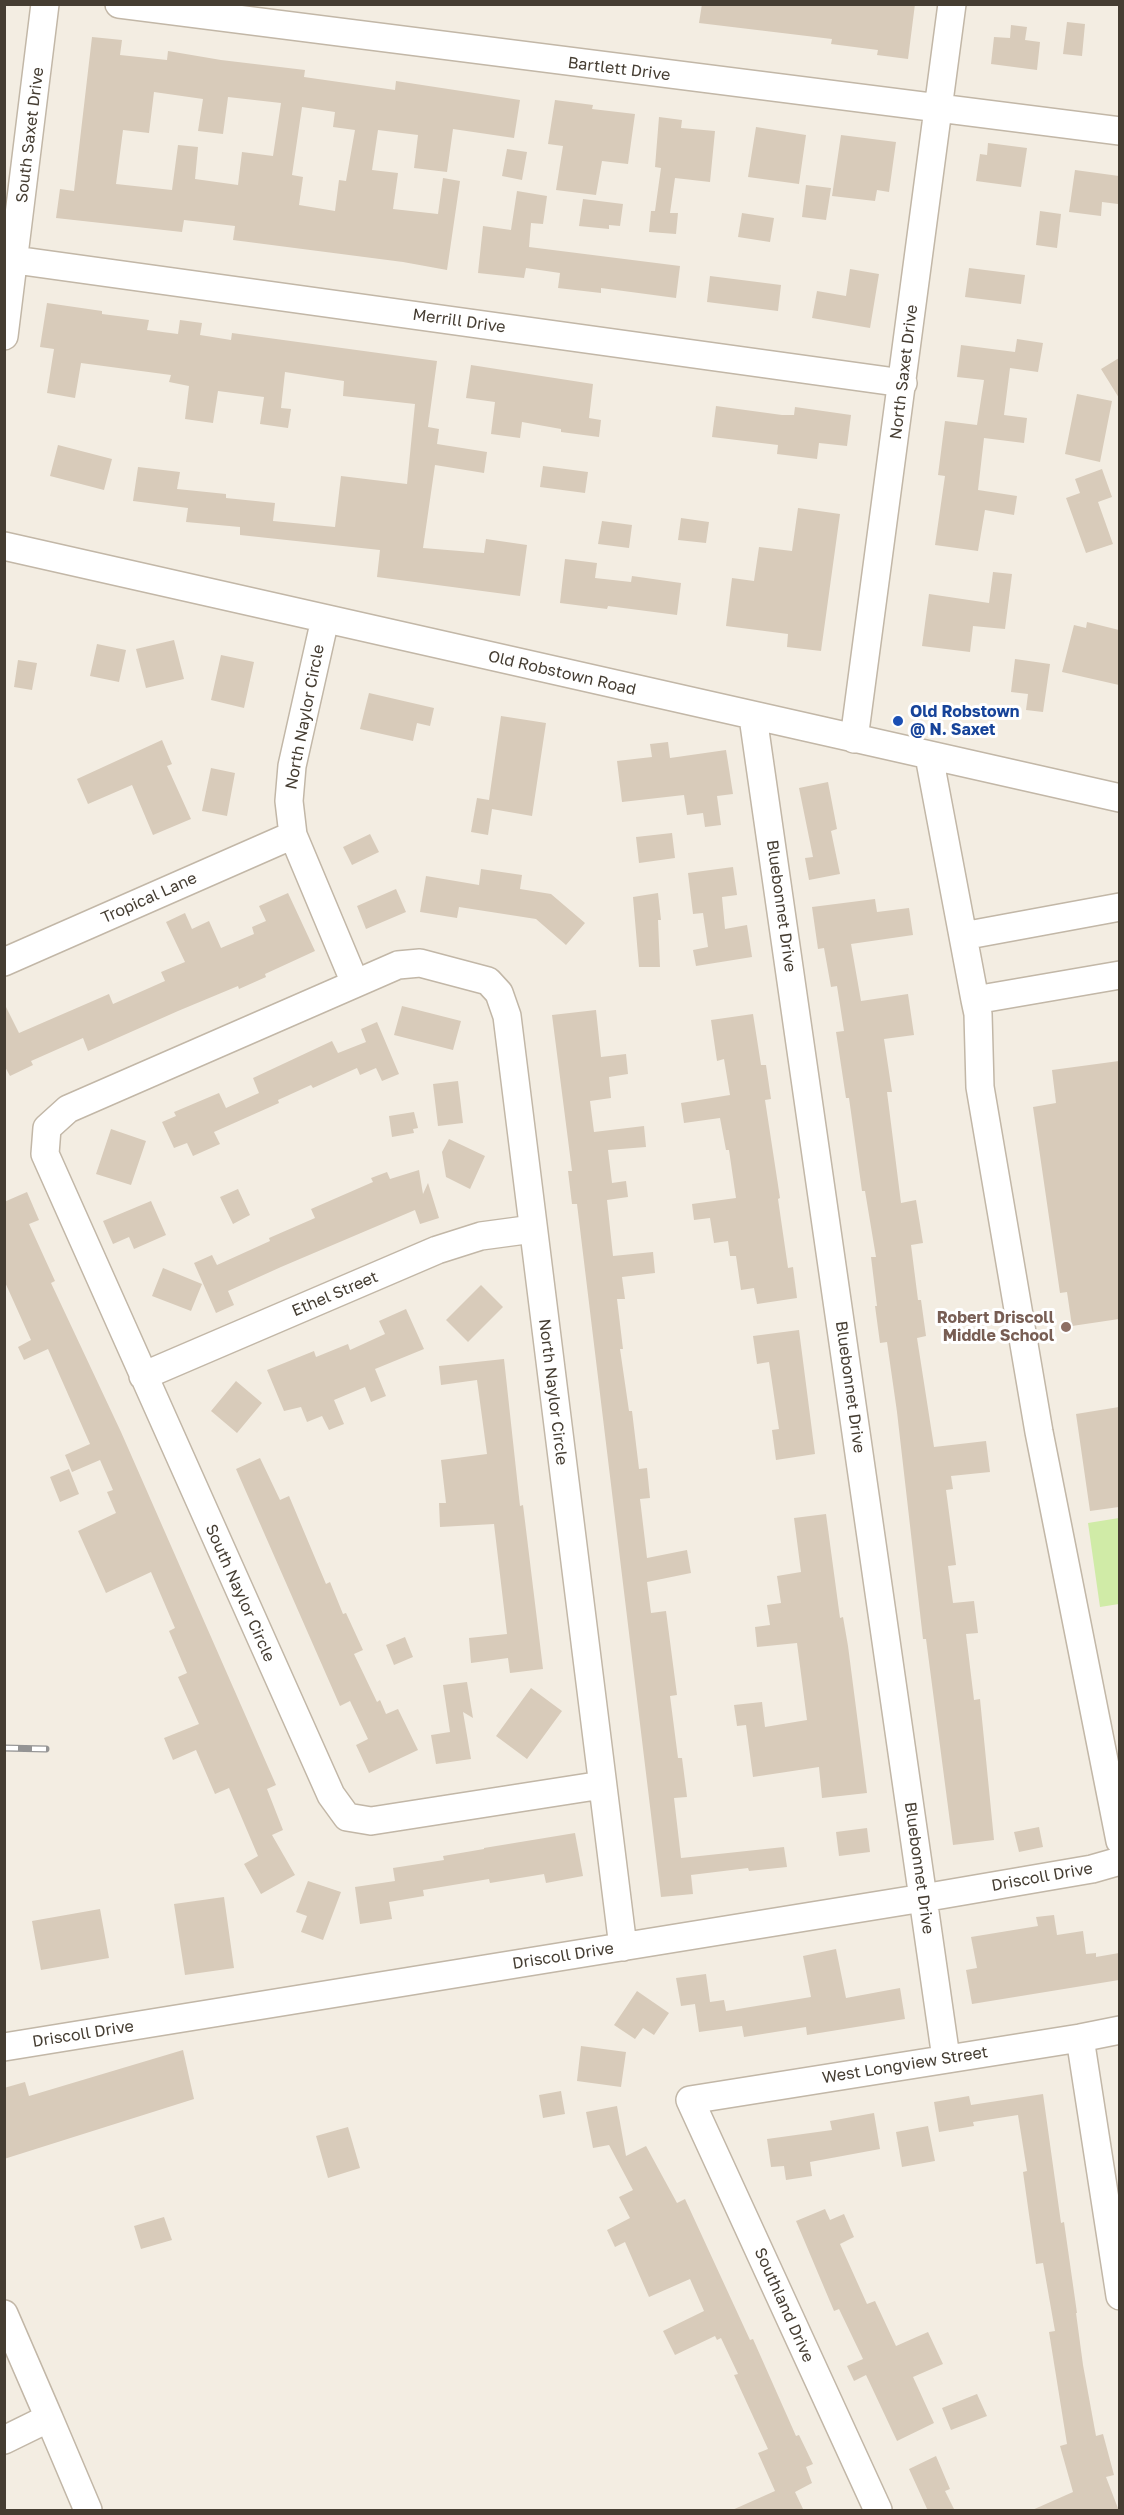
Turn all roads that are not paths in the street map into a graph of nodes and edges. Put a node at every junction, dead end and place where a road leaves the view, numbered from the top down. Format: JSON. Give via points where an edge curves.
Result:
{"nodes":[{"id":1,"x":45,"y":4,"type":"edge"},
{"id":2,"x":119,"y":4,"type":"edge"},
{"id":3,"x":952,"y":4,"type":"edge"},
{"id":4,"x":938,"y":110,"type":"junction"},
{"id":5,"x":1119,"y":131,"type":"edge"},
{"id":6,"x":15,"y":260,"type":"junction"},
{"id":7,"x":4,"y":336,"type":"edge"},
{"id":8,"x":903,"y":383,"type":"junction"},
{"id":9,"x":4,"y":546,"type":"edge"},
{"id":10,"x":325,"y":619,"type":"junction"},
{"id":11,"x":753,"y":717,"type":"junction"},
{"id":12,"x":854,"y":740,"type":"junction"},
{"id":13,"x":929,"y":756,"type":"junction"},
{"id":14,"x":1119,"y":798,"type":"edge"},
{"id":15,"x":293,"y":835,"type":"junction"},
{"id":16,"x":1119,"y":907,"type":"edge"},
{"id":17,"x":963,"y":936,"type":"junction"},
{"id":18,"x":4,"y":962,"type":"edge"},
{"id":19,"x":1119,"y":975,"type":"edge"},
{"id":20,"x":355,"y":983,"type":"junction"},
{"id":21,"x":975,"y":1000,"type":"junction"},
{"id":22,"x":47,"y":1128,"type":"joint"},
{"id":23,"x":533,"y":1229,"type":"junction"},
{"id":24,"x":143,"y":1376,"type":"junction"},
{"id":25,"x":602,"y":1785,"type":"junction"},
{"id":26,"x":1119,"y":1841,"type":"edge"},
{"id":27,"x":1119,"y":1861,"type":"edge"},
{"id":28,"x":923,"y":1898,"type":"junction"},
{"id":29,"x":623,"y":1947,"type":"junction"},
{"id":30,"x":1119,"y":2030,"type":"edge"},
{"id":31,"x":1080,"y":2038,"type":"junction"},
{"id":32,"x":4,"y":2047,"type":"edge"},
{"id":33,"x":946,"y":2058,"type":"junction"},
{"id":34,"x":690,"y":2100,"type":"joint"},
{"id":35,"x":1119,"y":2296,"type":"edge"},
{"id":36,"x":4,"y":2314,"type":"edge"},
{"id":37,"x":49,"y":2418,"type":"junction"},
{"id":38,"x":4,"y":2440,"type":"edge"},
{"id":39,"x":88,"y":2511,"type":"edge"},
{"id":40,"x":878,"y":2511,"type":"edge"}],
"edges":[{"from":1,"to":6,"type":"street","name":"South Saxet Drive"},
{"from":2,"to":4,"type":"street","name":"Bartlett Drive"},
{"from":3,"to":4,"type":"street","name":"North Saxet Drive"},
{"from":4,"to":5,"type":"street","name":"Bartlett Drive"},
{"from":4,"to":8,"type":"street","name":"North Saxet Drive"},
{"from":6,"to":7,"type":"street","name":"South Saxet Drive"},
{"from":6,"to":8,"type":"street","name":"Merrill Drive"},
{"from":8,"to":12,"type":"street","name":"North Saxet Drive"},
{"from":9,"to":10,"type":"street","name":"Old Robstown Road"},
{"from":10,"to":11,"type":"street","name":"Old Robstown Road"},
{"from":10,"to":15,"type":"street","name":"North Naylor Circle","via":[[292,766],[289,801]]},
{"from":11,"to":12,"type":"street","name":"Old Robstown Road"},
{"from":11,"to":28,"type":"street","name":"Bluebonnet Drive"},
{"from":12,"to":13,"type":"street","name":"Old Robstown Road"},
{"from":13,"to":14,"type":"street","name":"Old Robstown Road"},
{"from":13,"to":17,"type":"street"},
{"from":15,"to":18,"type":"street","name":"Tropical Lane"},
{"from":15,"to":20,"type":"street","name":"North Naylor Circle"},
{"from":16,"to":17,"type":"street"},
{"from":17,"to":21,"type":"street"},
{"from":19,"to":21,"type":"street"},
{"from":20,"to":22,"type":"street","name":"North Naylor Circle","via":[[68,1109]]},
{"from":20,"to":23,"type":"street","name":"North Naylor Circle","via":[[398,965],[420,963],[488,981],[499,993],[507,1016]]},
{"from":21,"to":26,"type":"street","via":[[980,1087],[1037,1420]]},
{"from":22,"to":24,"type":"street","name":"South Naylor Circle","via":[[45,1154]]},
{"from":23,"to":24,"type":"street","name":"Ethel Street","via":[[481,1236],[437,1250]]},
{"from":23,"to":25,"type":"street","name":"North Naylor Circle"},
{"from":24,"to":25,"type":"street","name":"South Naylor Circle","via":[[331,1795],[347,1817],[371,1821]]},
{"from":25,"to":29,"type":"street","name":"North Naylor Circle"},
{"from":27,"to":28,"type":"street","name":"Driscoll Drive"},
{"from":28,"to":29,"type":"street","name":"Driscoll Drive"},
{"from":28,"to":33,"type":"street","name":"Bluebonnet Drive"},
{"from":29,"to":32,"type":"street","name":"Driscoll Drive"},
{"from":30,"to":31,"type":"street","name":"West Longview Street"},
{"from":31,"to":33,"type":"street","name":"West Longview Street"},
{"from":31,"to":35,"type":"street"},
{"from":33,"to":34,"type":"street","name":"West Longview Street"},
{"from":34,"to":40,"type":"street","name":"Southland Drive"},
{"from":36,"to":37,"type":"street"},
{"from":37,"to":38,"type":"street"},
{"from":37,"to":39,"type":"street"}]}
